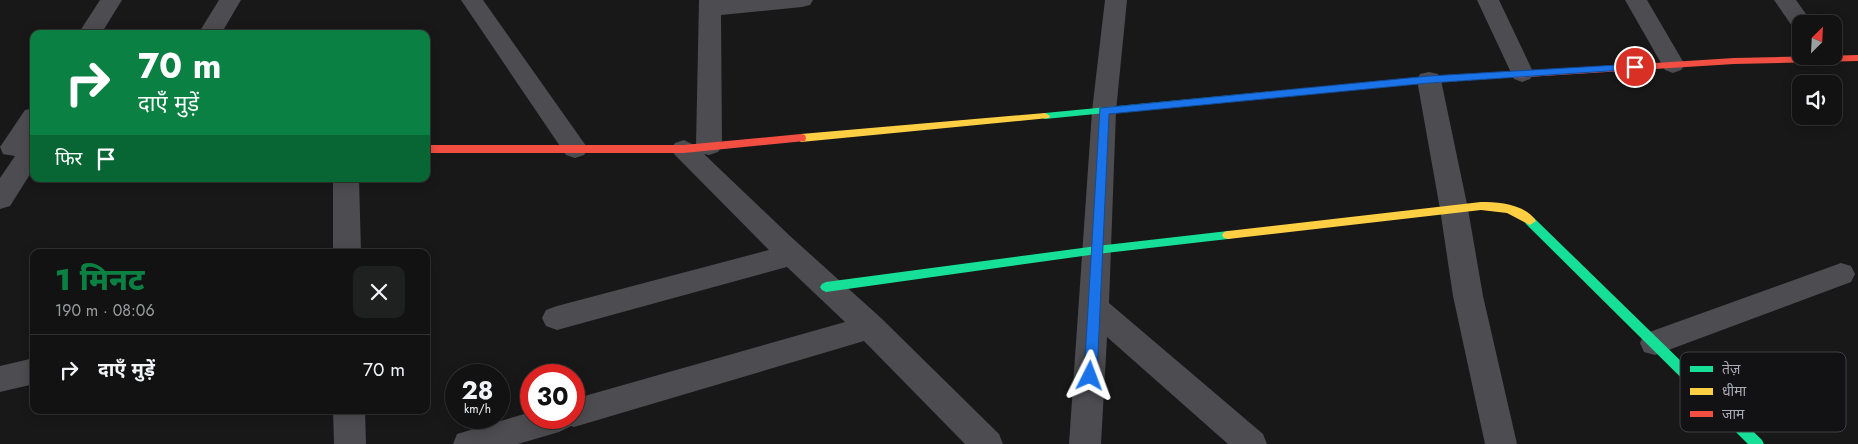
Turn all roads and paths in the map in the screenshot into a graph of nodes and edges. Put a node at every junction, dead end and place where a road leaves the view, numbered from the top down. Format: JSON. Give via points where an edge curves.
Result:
{"nodes":[{"id":1,"x":112,"y":0,"type":"edge"},
{"id":2,"x":230,"y":0,"type":"edge"},
{"id":3,"x":472,"y":0,"type":"edge"},
{"id":4,"x":802,"y":0,"type":"edge"},
{"id":5,"x":1116,"y":0,"type":"edge"},
{"id":6,"x":1488,"y":0,"type":"edge"},
{"id":7,"x":1636,"y":0,"type":"edge"},
{"id":8,"x":1785,"y":0,"type":"edge"},
{"id":9,"x":710,"y":5,"type":"edge"},
{"id":10,"x":1796,"y":15,"type":"edge"},
{"id":11,"x":92,"y":30,"type":"edge"},
{"id":12,"x":211,"y":30,"type":"edge"},
{"id":13,"x":1842,"y":58,"type":"edge"},
{"id":14,"x":1858,"y":58,"type":"edge"},
{"id":15,"x":1792,"y":59,"type":"edge"},
{"id":16,"x":1673,"y":65,"type":"junction"},
{"id":17,"x":1522,"y":74,"type":"junction"},
{"id":18,"x":1429,"y":80,"type":"junction"},
{"id":19,"x":1104,"y":111,"type":"junction"},
{"id":20,"x":30,"y":125,"type":"edge"},
{"id":21,"x":697,"y":148,"type":"junction"},
{"id":22,"x":20,"y":149,"type":"edge"},
{"id":23,"x":430,"y":149,"type":"edge"},
{"id":24,"x":576,"y":149,"type":"junction"},
{"id":25,"x":346,"y":182,"type":"edge"},
{"id":26,"x":0,"y":200,"type":"edge"},
{"id":27,"x":1454,"y":209,"type":"junction"},
{"id":28,"x":347,"y":249,"type":"edge"},
{"id":29,"x":1097,"y":250,"type":"junction"},
{"id":30,"x":792,"y":255,"type":"junction"},
{"id":31,"x":1841,"y":274,"type":"dead end"},
{"id":32,"x":826,"y":287,"type":"junction"},
{"id":33,"x":1094,"y":308,"type":"junction"},
{"id":34,"x":557,"y":318,"type":"dead end"},
{"id":35,"x":870,"y":327,"type":"junction"},
{"id":36,"x":1655,"y":343,"type":"junction"},
{"id":37,"x":1680,"y":368,"type":"edge"},
{"id":38,"x":30,"y":372,"type":"edge"},
{"id":39,"x":0,"y":379,"type":"edge"},
{"id":40,"x":585,"y":410,"type":"edge"},
{"id":41,"x":350,"y":414,"type":"edge"},
{"id":42,"x":522,"y":429,"type":"edge"},
{"id":43,"x":1745,"y":432,"type":"edge"},
{"id":44,"x":350,"y":444,"type":"edge"},
{"id":45,"x":469,"y":444,"type":"edge"},
{"id":46,"x":986,"y":444,"type":"edge"},
{"id":47,"x":1085,"y":444,"type":"edge"},
{"id":48,"x":1251,"y":444,"type":"edge"},
{"id":49,"x":1501,"y":444,"type":"edge"},
{"id":50,"x":1757,"y":444,"type":"edge"}],
"edges":[{"from":1,"to":11,"type":"street"},
{"from":2,"to":12,"type":"street"},
{"from":3,"to":24,"type":"street"},
{"from":4,"to":9,"type":"street"},
{"from":5,"to":19,"type":"street"},
{"from":6,"to":17,"type":"street"},
{"from":7,"to":16,"type":"street"},
{"from":8,"to":10,"type":"street"},
{"from":9,"to":21,"type":"street"},
{"from":13,"to":14,"type":"street"},
{"from":15,"to":16,"type":"street"},
{"from":16,"to":17,"type":"street"},
{"from":17,"to":18,"type":"street"},
{"from":18,"to":19,"type":"street"},
{"from":18,"to":27,"type":"street"},
{"from":19,"to":21,"type":"street"},
{"from":19,"to":29,"type":"street"},
{"from":20,"to":22,"type":"street"},
{"from":21,"to":24,"type":"street"},
{"from":21,"to":30,"type":"street"},
{"from":22,"to":26,"type":"street"},
{"from":23,"to":24,"type":"street"},
{"from":25,"to":28,"type":"street"},
{"from":27,"to":29,"type":"street"},
{"from":27,"to":36,"type":"street","via":[[1495,206],[1519,211]]},
{"from":27,"to":49,"type":"street","via":[[1468,296]]},
{"from":29,"to":32,"type":"street"},
{"from":29,"to":33,"type":"street"},
{"from":30,"to":32,"type":"street"},
{"from":30,"to":34,"type":"street"},
{"from":31,"to":36,"type":"street"},
{"from":32,"to":35,"type":"street"},
{"from":33,"to":47,"type":"street"},
{"from":33,"to":48,"type":"street"},
{"from":35,"to":40,"type":"street"},
{"from":35,"to":46,"type":"street"},
{"from":36,"to":37,"type":"street"},
{"from":38,"to":39,"type":"street"},
{"from":41,"to":44,"type":"street"},
{"from":42,"to":45,"type":"street"},
{"from":43,"to":50,"type":"street"}]}
